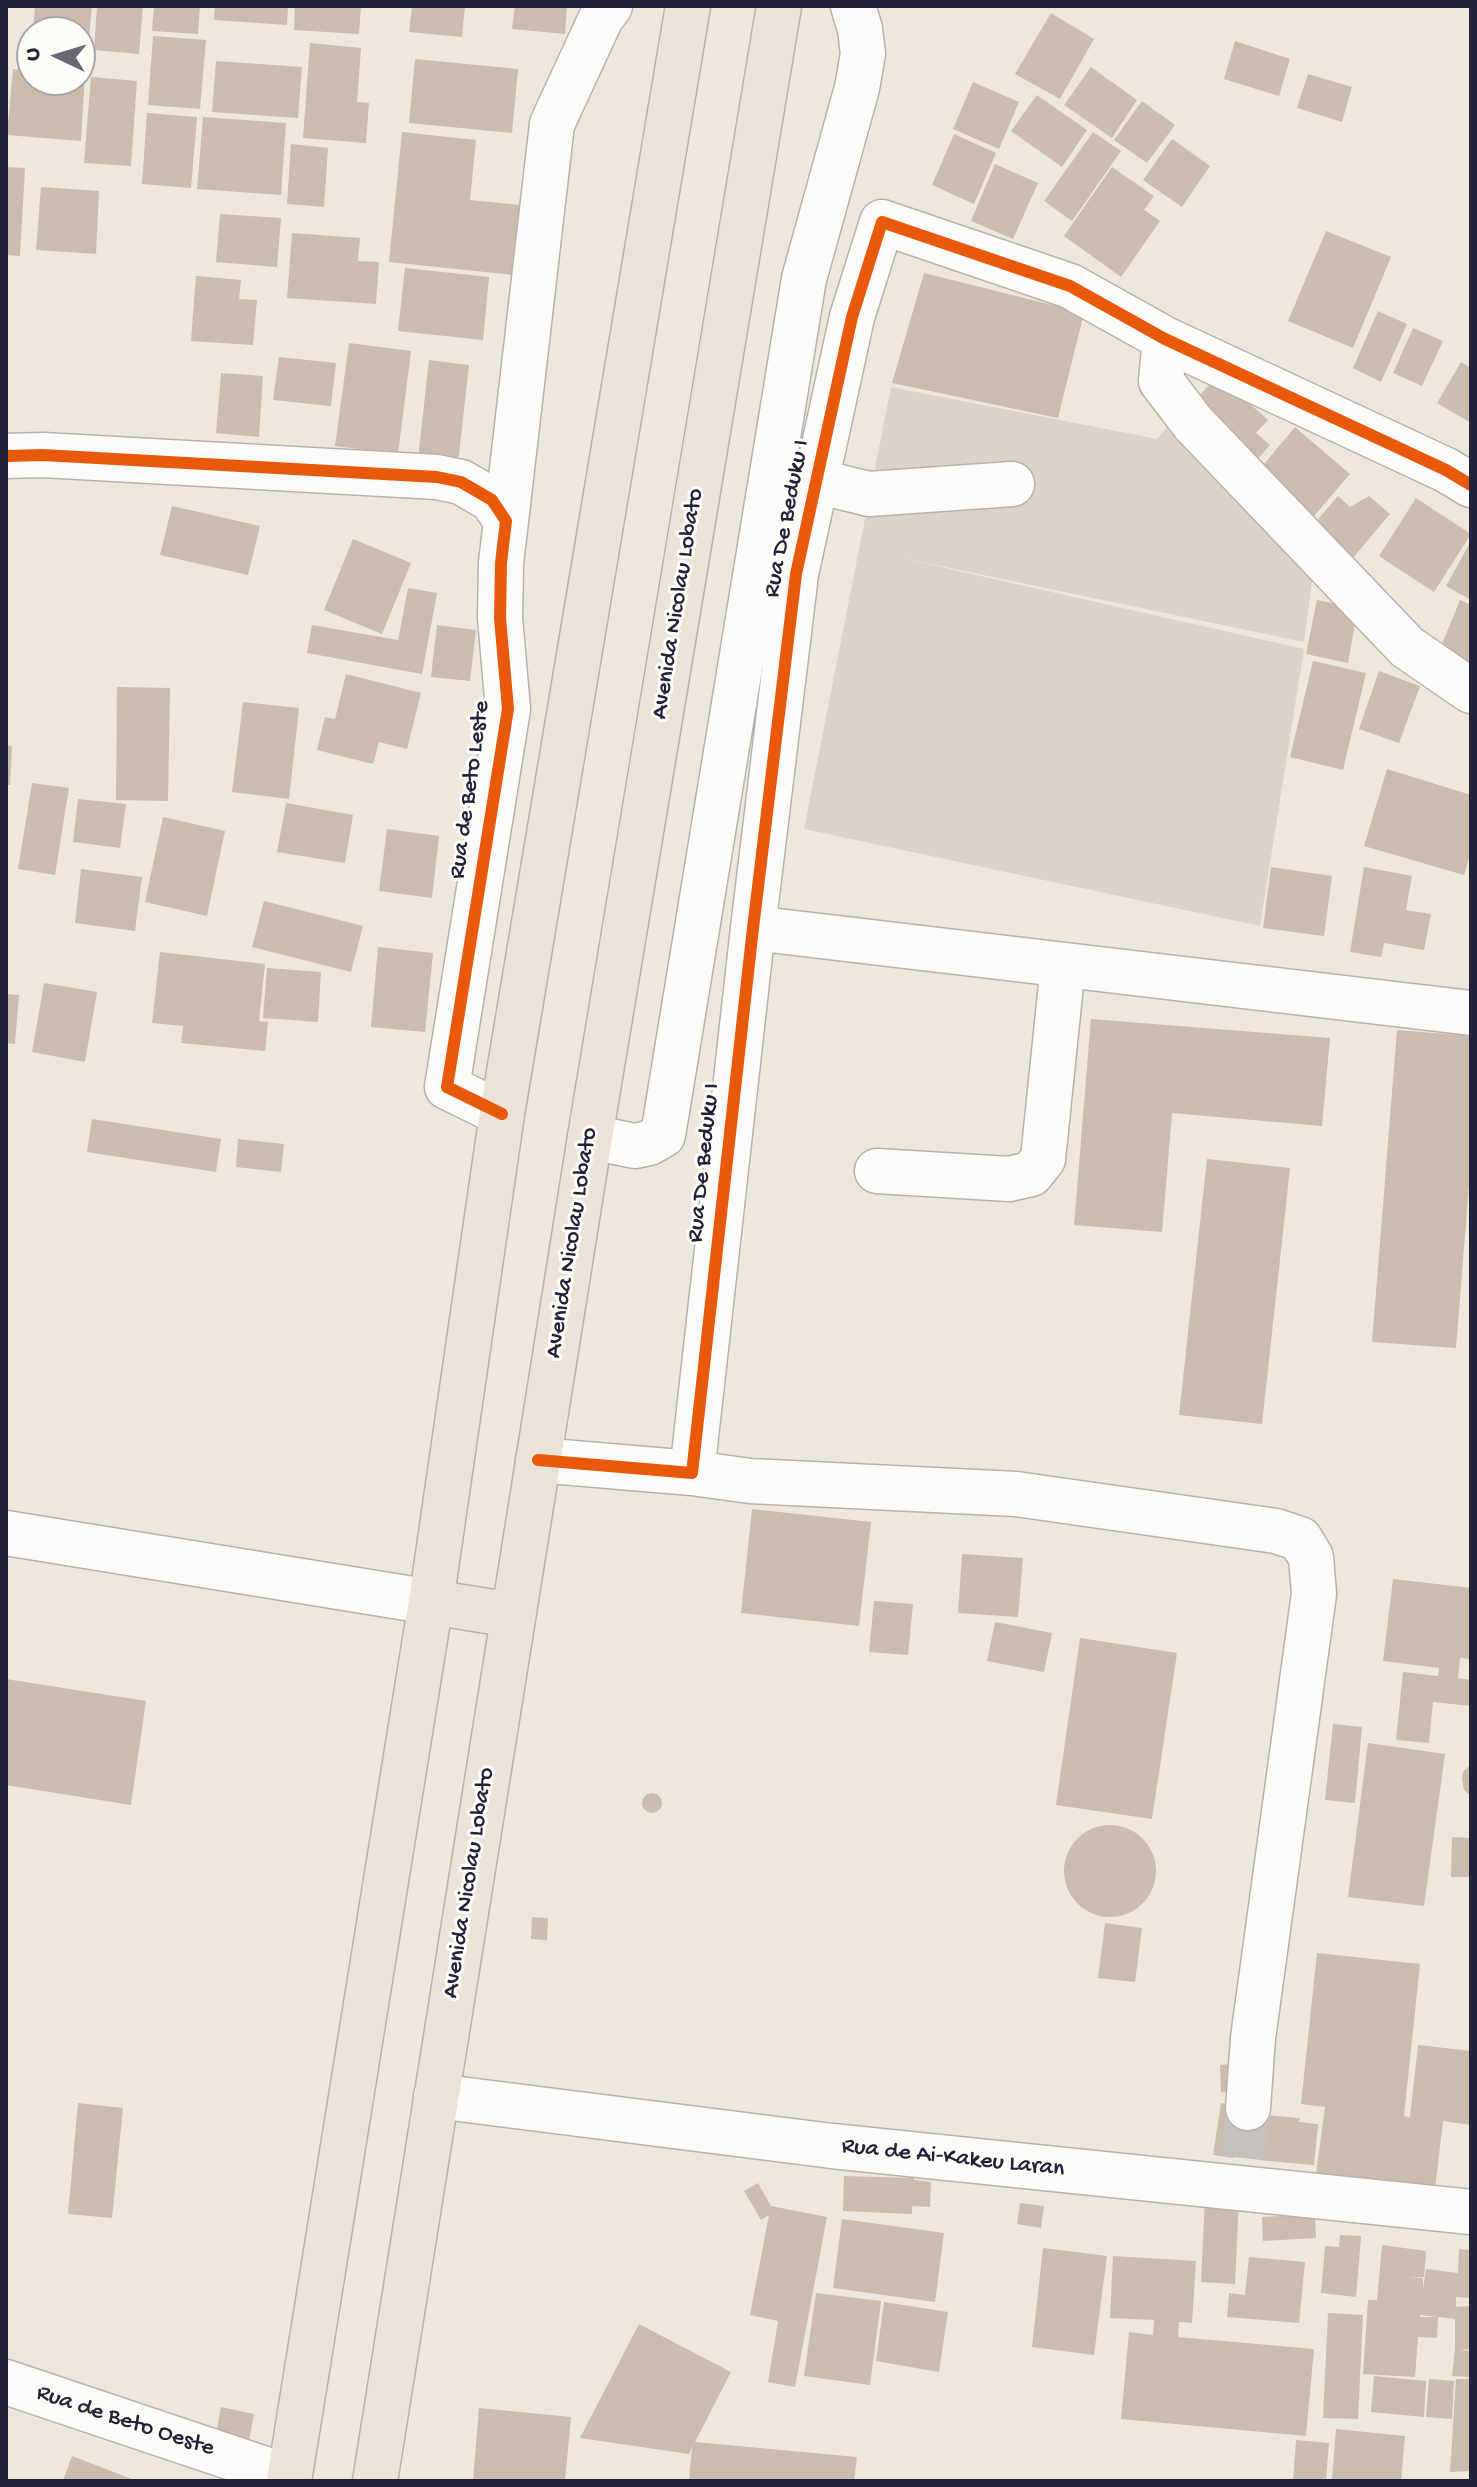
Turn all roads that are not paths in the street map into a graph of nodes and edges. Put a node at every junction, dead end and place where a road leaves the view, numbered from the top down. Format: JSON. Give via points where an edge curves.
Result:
{"nodes":[{"id":1,"x":610,"y":6,"type":"edge"},
{"id":2,"x":688,"y":6,"type":"edge"},
{"id":3,"x":779,"y":6,"type":"edge"},
{"id":4,"x":853,"y":6,"type":"edge"},
{"id":5,"x":882,"y":222,"type":"junction"},
{"id":6,"x":804,"y":279,"type":"junction"},
{"id":7,"x":1165,"y":339,"type":"junction"},
{"id":8,"x":6,"y":456,"type":"edge"},
{"id":9,"x":816,"y":481,"type":"junction"},
{"id":10,"x":1012,"y":484,"type":"dead end"},
{"id":11,"x":1471,"y":485,"type":"edge"},
{"id":12,"x":506,"y":521,"type":"junction"},
{"id":13,"x":1471,"y":691,"type":"edge"},
{"id":14,"x":753,"y":928,"type":"junction"},
{"id":15,"x":1063,"y":965,"type":"junction"},
{"id":16,"x":1471,"y":1013,"type":"edge"},
{"id":17,"x":502,"y":1114,"type":"junction"},
{"id":18,"x":590,"y":1137,"type":"junction"},
{"id":19,"x":877,"y":1171,"type":"dead end"},
{"id":20,"x":538,"y":1460,"type":"junction"},
{"id":21,"x":692,"y":1473,"type":"junction"},
{"id":22,"x":6,"y":1533,"type":"edge"},
{"id":23,"x":431,"y":1602,"type":"junction"},
{"id":24,"x":512,"y":1615,"type":"junction"},
{"id":25,"x":436,"y":2096,"type":"junction"},
{"id":26,"x":1248,"y":2108,"type":"tunnel mouth"},
{"id":27,"x":1471,"y":2212,"type":"edge"},
{"id":28,"x":6,"y":2382,"type":"edge"},
{"id":29,"x":289,"y":2479,"type":"edge"},
{"id":30,"x":375,"y":2481,"type":"edge"}],
"edges":[{"from":1,"to":12,"type":"street","via":[[552,124]]},
{"from":2,"to":17,"type":"main road"},
{"from":3,"to":18,"type":"main road","name":"Avenida Nicolau Lobato"},
{"from":4,"to":6,"type":"street","via":[[863,54],[857,88]]},
{"from":5,"to":6,"type":"street"},
{"from":5,"to":7,"type":"street","via":[[1070,286]]},
{"from":5,"to":9,"type":"street","name":"Rua De Beduku I","via":[[852,317]]},
{"from":6,"to":18,"type":"street","via":[[663,1135],[635,1146]]},
{"from":7,"to":11,"type":"street"},
{"from":7,"to":13,"type":"street","via":[[1161,381],[1193,423],[1407,647]]},
{"from":8,"to":12,"type":"street","via":[[437,477],[481,492]]},
{"from":9,"to":10,"type":"street","via":[[869,494]]},
{"from":9,"to":14,"type":"street","name":"Rua De Beduku I","via":[[796,574]]},
{"from":12,"to":17,"type":"street","name":"Rua de Beto Leste","via":[[500,618],[508,709],[447,1087]]},
{"from":14,"to":15,"type":"street"},
{"from":14,"to":21,"type":"street","name":"Rua De Beduku I"},
{"from":15,"to":16,"type":"street"},
{"from":15,"to":19,"type":"street","via":[[1043,1159],[1031,1174],[1009,1179]]},
{"from":17,"to":23,"type":"main road"},
{"from":18,"to":20,"type":"main road","name":"Avenida Nicolau Lobato"},
{"from":20,"to":21,"type":"street"},
{"from":20,"to":24,"type":"main road","name":"Avenida Nicolau Lobato"},
{"from":21,"to":26,"type":"street","via":[[750,1481],[1016,1494],[1276,1531],[1300,1539],[1311,1557],[1314,1594]]},
{"from":22,"to":23,"type":"street"},
{"from":23,"to":24,"type":"main road"},
{"from":23,"to":29,"type":"main road"},
{"from":24,"to":25,"type":"main road","name":"Avenida Nicolau Lobato"},
{"from":25,"to":27,"type":"street","name":"Rua de Ai-Kakeu Laran","via":[[832,2146],[1242,2173]]},
{"from":25,"to":30,"type":"main road","name":"Avenida Nicolau Lobato"},
{"from":28,"to":29,"type":"street","name":"Rua de Beto Oeste"}]}
